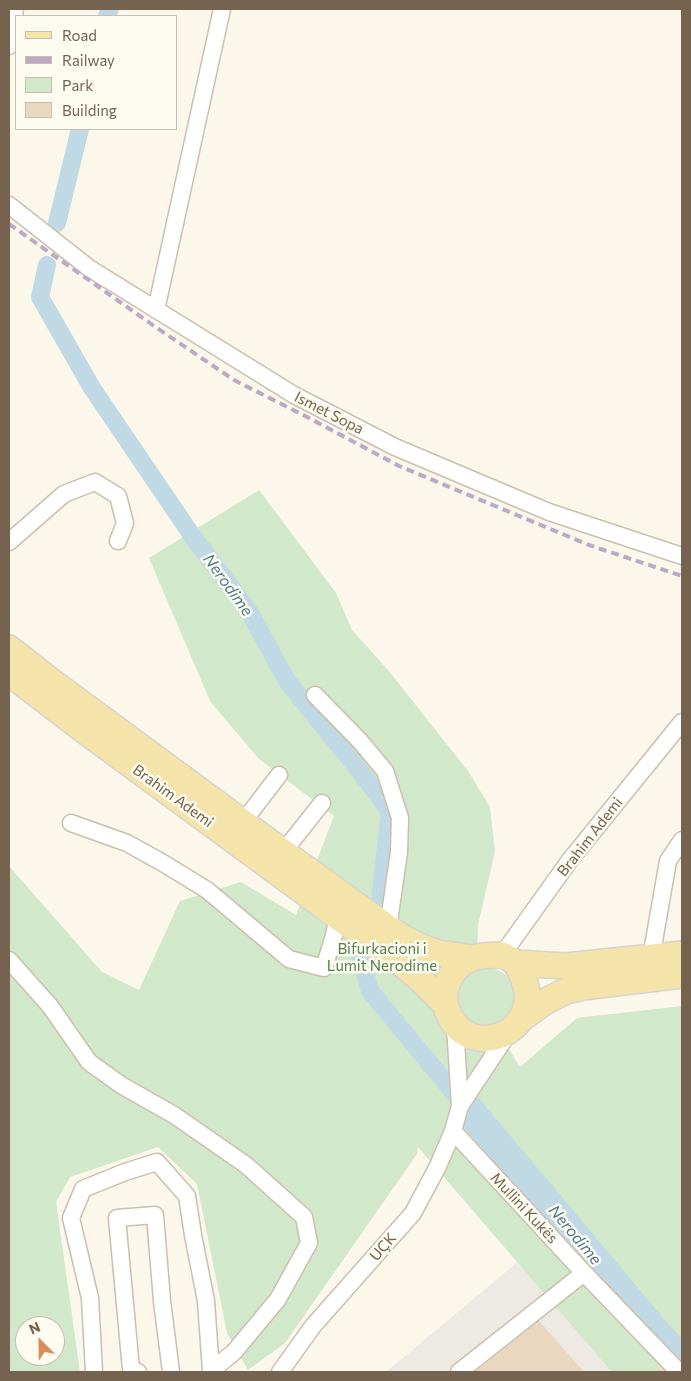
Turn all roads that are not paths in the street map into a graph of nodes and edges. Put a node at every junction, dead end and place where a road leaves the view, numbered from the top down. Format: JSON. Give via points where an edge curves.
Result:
{"nodes":[{"id":1,"x":15,"y":9,"type":"edge"},
{"id":2,"x":222,"y":9,"type":"edge"},
{"id":3,"x":9,"y":46,"type":"edge"},
{"id":4,"x":9,"y":205,"type":"edge"},
{"id":5,"x":156,"y":310,"type":"junction"},
{"id":6,"x":118,"y":541,"type":"dead end"},
{"id":7,"x":9,"y":542,"type":"edge"},
{"id":8,"x":682,"y":556,"type":"edge"},
{"id":9,"x":9,"y":648,"type":"edge"},
{"id":10,"x":9,"y":673,"type":"edge"},
{"id":11,"x":315,"y":695,"type":"dead end"},
{"id":12,"x":682,"y":722,"type":"edge"},
{"id":13,"x":279,"y":775,"type":"dead end"},
{"id":14,"x":322,"y":803,"type":"dead end"},
{"id":15,"x":243,"y":822,"type":"junction"},
{"id":16,"x":71,"y":823,"type":"dead end"},
{"id":17,"x":682,"y":840,"type":"edge"},
{"id":18,"x":282,"y":852,"type":"junction"},
{"id":19,"x":338,"y":918,"type":"junction"},
{"id":20,"x":388,"y":928,"type":"junction"},
{"id":21,"x":682,"y":954,"type":"edge"},
{"id":22,"x":472,"y":958,"type":"junction"},
{"id":23,"x":651,"y":958,"type":"junction"},
{"id":24,"x":508,"y":959,"type":"junction"},
{"id":25,"x":9,"y":960,"type":"edge"},
{"id":26,"x":682,"y":975,"type":"edge"},
{"id":27,"x":450,"y":1014,"type":"junction"},
{"id":28,"x":515,"y":1026,"type":"junction"},
{"id":29,"x":460,"y":1106,"type":"junction"},
{"id":30,"x":453,"y":1131,"type":"junction"},
{"id":31,"x":584,"y":1273,"type":"junction"},
{"id":32,"x":94,"y":1372,"type":"edge"},
{"id":33,"x":138,"y":1372,"type":"edge"},
{"id":34,"x":171,"y":1372,"type":"edge"},
{"id":35,"x":280,"y":1372,"type":"edge"},
{"id":36,"x":459,"y":1372,"type":"edge"},
{"id":37,"x":679,"y":1372,"type":"edge"}],
"edges":[{"from":1,"to":3,"type":"street"},
{"from":2,"to":5,"type":"street"},
{"from":4,"to":5,"type":"street","name":"Ismet Sopa","via":[[89,268]]},
{"from":5,"to":8,"type":"street","name":"Ismet Sopa","via":[[294,395],[396,447],[550,512]]},
{"from":6,"to":7,"type":"street","via":[[125,523],[118,496],[95,482],[64,494]]},
{"from":9,"to":15,"type":"main road","name":"Brahim Ademi"},
{"from":10,"to":19,"type":"main road","name":"Brahim Ademi"},
{"from":11,"to":20,"type":"street","via":[[384,771],[400,818],[399,852]]},
{"from":12,"to":24,"type":"street","name":"Brahim Ademi","via":[[570,860]]},
{"from":13,"to":15,"type":"street"},
{"from":14,"to":18,"type":"street"},
{"from":15,"to":18,"type":"main road","name":"Brahim Ademi"},
{"from":16,"to":19,"type":"street","via":[[127,843],[164,862],[207,890],[289,959],[324,968]]},
{"from":17,"to":23,"type":"street","via":[[668,861]]},
{"from":18,"to":20,"type":"main road","name":"Brahim Ademi"},
{"from":19,"to":27,"type":"main road","name":"Brahim Ademi","via":[[421,980]]},
{"from":20,"to":22,"type":"main road","name":"Brahim Ademi","via":[[421,947]]},
{"from":21,"to":23,"type":"main road","name":"Brahim Ademi"},
{"from":22,"to":24,"type":"main road","name":"Brahim Ademi"},
{"from":22,"to":27,"type":"main road","via":[[462,963],[448,981],[445,992]]},
{"from":23,"to":24,"type":"main road","name":"Brahim Ademi","via":[[566,966]]},
{"from":24,"to":28,"type":"main road","via":[[527,990],[525,1011]]},
{"from":25,"to":32,"type":"street","via":[[50,1006],[89,1062],[246,1165],[304,1217],[309,1243],[278,1299],[234,1352],[211,1371],[206,1301],[187,1196],[156,1162],[83,1188],[71,1218],[90,1298]]},
{"from":26,"to":28,"type":"main road","name":"Brahim Ademi","via":[[583,986],[566,991],[546,1001]]},
{"from":27,"to":28,"type":"main road","name":"Brahim Ademi","via":[[463,1031],[481,1038],[501,1036]]},
{"from":27,"to":29,"type":"street","name":"UÇK"},
{"from":28,"to":29,"type":"street","name":"UÇK"},
{"from":29,"to":30,"type":"street","name":"UÇK"},
{"from":30,"to":31,"type":"street","name":"Mullini Kukës"},
{"from":30,"to":35,"type":"street","name":"UÇK","via":[[413,1213],[313,1326]]},
{"from":31,"to":36,"type":"street"},
{"from":31,"to":37,"type":"street","name":"Mullini Kukës"},
{"from":33,"to":34,"type":"street","via":[[131,1369],[117,1218],[155,1215]]}]}
